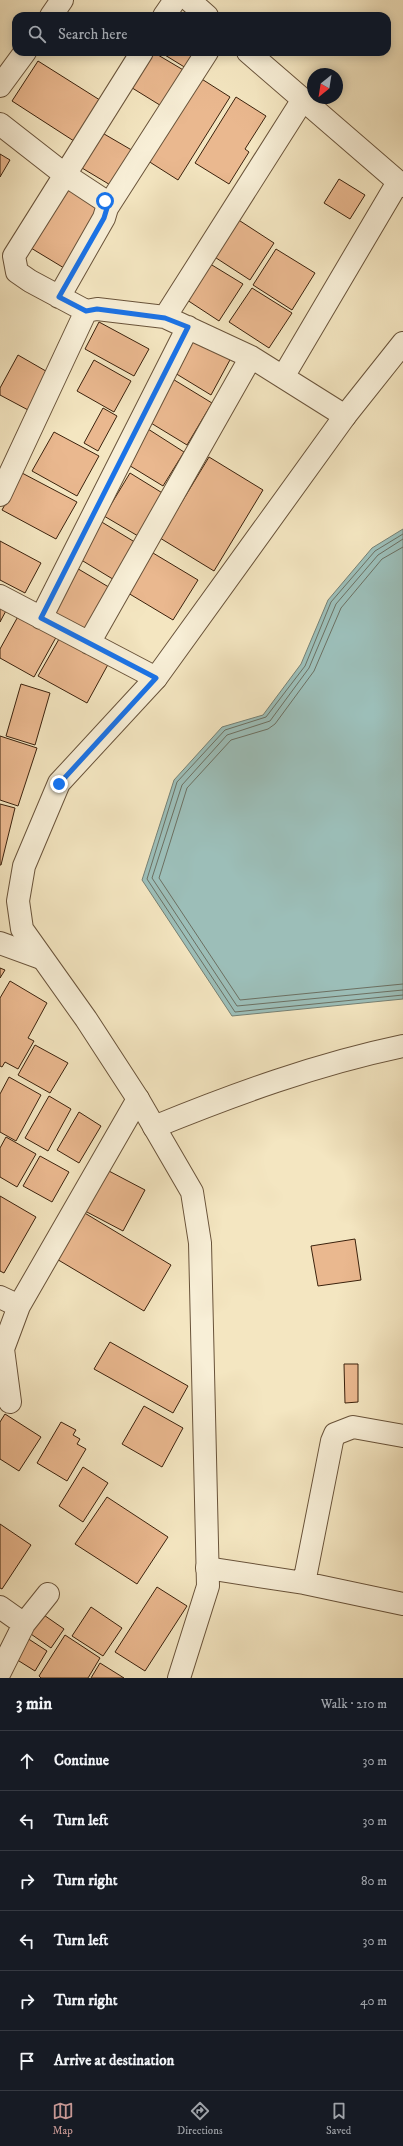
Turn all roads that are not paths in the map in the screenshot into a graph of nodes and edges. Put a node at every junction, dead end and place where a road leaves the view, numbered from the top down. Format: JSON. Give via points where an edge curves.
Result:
{"nodes":[{"id":1,"x":62,"y":0,"type":"edge"},
{"id":2,"x":175,"y":0,"type":"edge"},
{"id":3,"x":190,"y":0,"type":"edge"},
{"id":4,"x":54,"y":12,"type":"edge"},
{"id":5,"x":167,"y":12,"type":"edge"},
{"id":6,"x":203,"y":12,"type":"edge"},
{"id":7,"x":22,"y":56,"type":"edge"},
{"id":8,"x":139,"y":56,"type":"edge"},
{"id":9,"x":204,"y":56,"type":"edge"},
{"id":10,"x":252,"y":56,"type":"edge"},
{"id":11,"x":0,"y":86,"type":"edge"},
{"id":12,"x":302,"y":101,"type":"junction"},
{"id":13,"x":0,"y":124,"type":"edge"},
{"id":14,"x":64,"y":174,"type":"junction"},
{"id":15,"x":401,"y":184,"type":"edge"},
{"id":16,"x":107,"y":208,"type":"junction"},
{"id":17,"x":59,"y":297,"type":"junction"},
{"id":18,"x":86,"y":311,"type":"junction"},
{"id":19,"x":165,"y":318,"type":"junction"},
{"id":20,"x":188,"y":327,"type":"junction"},
{"id":21,"x":403,"y":343,"type":"edge"},
{"id":22,"x":251,"y":357,"type":"junction"},
{"id":23,"x":283,"y":377,"type":"junction"},
{"id":24,"x":345,"y":416,"type":"junction"},
{"id":25,"x":8,"y":462,"type":"edge"},
{"id":26,"x":0,"y":495,"type":"edge"},
{"id":27,"x":0,"y":596,"type":"edge"},
{"id":28,"x":41,"y":618,"type":"junction"},
{"id":29,"x":89,"y":643,"type":"junction"},
{"id":30,"x":156,"y":678,"type":"junction"},
{"id":31,"x":0,"y":943,"type":"edge"},
{"id":32,"x":41,"y":958,"type":"junction"},
{"id":33,"x":403,"y":1046,"type":"edge"},
{"id":34,"x":138,"y":1099,"type":"junction"},
{"id":35,"x":154,"y":1127,"type":"junction"},
{"id":36,"x":10,"y":1301,"type":"edge"},
{"id":37,"x":10,"y":1402,"type":"dead end"},
{"id":38,"x":403,"y":1436,"type":"edge"},
{"id":39,"x":207,"y":1568,"type":"junction"},
{"id":40,"x":304,"y":1583,"type":"junction"},
{"id":41,"x":48,"y":1594,"type":"dead end"},
{"id":42,"x":403,"y":1604,"type":"edge"},
{"id":43,"x":0,"y":1607,"type":"edge"},
{"id":44,"x":24,"y":1624,"type":"junction"},
{"id":45,"x":0,"y":1672,"type":"edge"},
{"id":46,"x":179,"y":1678,"type":"edge"}],
"edges":[{"from":1,"to":4,"type":"street"},
{"from":2,"to":5,"type":"street"},
{"from":3,"to":6,"type":"street"},
{"from":7,"to":11,"type":"street"},
{"from":8,"to":14,"type":"street"},
{"from":9,"to":16,"type":"street"},
{"from":10,"to":12,"type":"street"},
{"from":12,"to":15,"type":"street"},
{"from":12,"to":19,"type":"street"},
{"from":13,"to":14,"type":"street"},
{"from":14,"to":16,"type":"street","via":[[99,195]]},
{"from":14,"to":17,"type":"street","via":[[14,256],[17,272]]},
{"from":15,"to":23,"type":"street"},
{"from":16,"to":17,"type":"street","via":[[104,218]]},
{"from":17,"to":18,"type":"street"},
{"from":18,"to":19,"type":"street","via":[[97,309]]},
{"from":18,"to":25,"type":"street"},
{"from":19,"to":20,"type":"street"},
{"from":20,"to":22,"type":"street"},
{"from":20,"to":28,"type":"street"},
{"from":21,"to":24,"type":"street"},
{"from":22,"to":23,"type":"street"},
{"from":22,"to":29,"type":"street"},
{"from":23,"to":24,"type":"street"},
{"from":24,"to":30,"type":"street"},
{"from":25,"to":26,"type":"street"},
{"from":27,"to":28,"type":"street"},
{"from":28,"to":29,"type":"street"},
{"from":29,"to":30,"type":"street"},
{"from":30,"to":32,"type":"street","via":[[59,784],[24,866],[18,901],[22,929]]},
{"from":31,"to":32,"type":"street"},
{"from":32,"to":34,"type":"street","via":[[86,1019]]},
{"from":33,"to":35,"type":"street","via":[[355,1056],[234,1094]]},
{"from":34,"to":35,"type":"street"},
{"from":34,"to":36,"type":"street"},
{"from":35,"to":39,"type":"street","via":[[192,1192],[200,1243]]},
{"from":36,"to":37,"type":"street","via":[[3,1349]]},
{"from":38,"to":40,"type":"street","via":[[353,1427],[335,1434]]},
{"from":39,"to":40,"type":"street"},
{"from":39,"to":46,"type":"street","via":[[206,1594]]},
{"from":40,"to":42,"type":"street"},
{"from":41,"to":44,"type":"street"},
{"from":43,"to":44,"type":"street"},
{"from":44,"to":45,"type":"street"}]}
